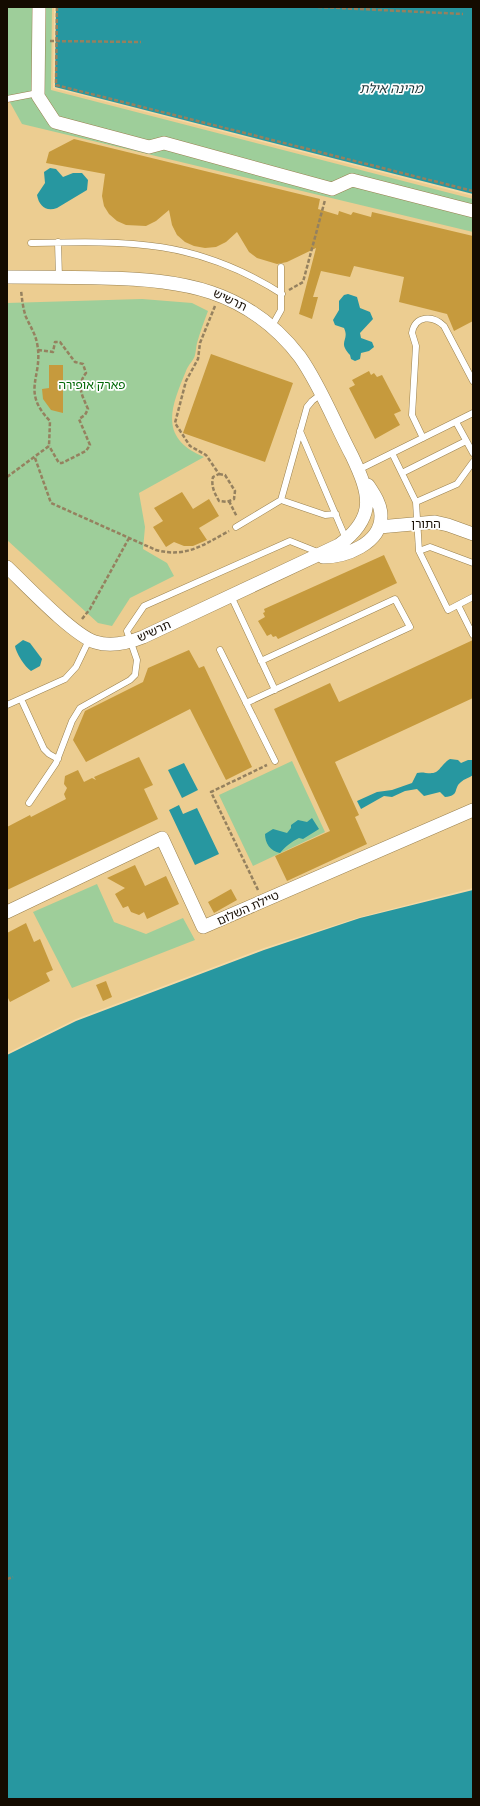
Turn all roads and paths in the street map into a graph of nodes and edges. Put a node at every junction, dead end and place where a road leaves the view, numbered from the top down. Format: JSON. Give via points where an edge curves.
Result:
{"nodes":[{"id":1,"x":39,"y":7,"type":"edge"},
{"id":2,"x":57,"y":7,"type":"edge"},
{"id":3,"x":318,"y":7,"type":"edge"},
{"id":4,"x":463,"y":14,"type":"dead end"},
{"id":5,"x":38,"y":41,"type":"junction"},
{"id":6,"x":56,"y":41,"type":"junction"},
{"id":7,"x":141,"y":42,"type":"dead end"},
{"id":8,"x":38,"y":93,"type":"junction"},
{"id":9,"x":7,"y":99,"type":"edge"},
{"id":10,"x":328,"y":188,"type":"junction"},
{"id":11,"x":473,"y":191,"type":"edge"},
{"id":12,"x":473,"y":211,"type":"edge"},
{"id":13,"x":31,"y":242,"type":"dead end"},
{"id":14,"x":58,"y":242,"type":"junction"},
{"id":15,"x":281,"y":268,"type":"dead end"},
{"id":16,"x":7,"y":276,"type":"edge"},
{"id":17,"x":20,"y":277,"type":"junction"},
{"id":18,"x":59,"y":277,"type":"junction"},
{"id":19,"x":282,"y":294,"type":"junction"},
{"id":20,"x":220,"y":295,"type":"junction"},
{"id":21,"x":272,"y":326,"type":"junction"},
{"id":22,"x":38,"y":350,"type":"junction"},
{"id":23,"x":473,"y":381,"type":"edge"},
{"id":24,"x":321,"y":394,"type":"junction"},
{"id":25,"x":473,"y":413,"type":"edge"},
{"id":26,"x":456,"y":422,"type":"junction"},
{"id":27,"x":300,"y":431,"type":"junction"},
{"id":28,"x":423,"y":438,"type":"junction"},
{"id":29,"x":466,"y":441,"type":"junction"},
{"id":30,"x":49,"y":446,"type":"junction"},
{"id":31,"x":392,"y":453,"type":"junction"},
{"id":32,"x":473,"y":453,"type":"edge"},
{"id":33,"x":35,"y":458,"type":"junction"},
{"id":34,"x":473,"y":462,"type":"edge"},
{"id":35,"x":360,"y":473,"type":"junction"},
{"id":36,"x":219,"y":474,"type":"junction"},
{"id":37,"x":402,"y":474,"type":"junction"},
{"id":38,"x":7,"y":477,"type":"edge"},
{"id":39,"x":281,"y":500,"type":"junction"},
{"id":40,"x":229,"y":501,"type":"junction"},
{"id":41,"x":416,"y":502,"type":"junction"},
{"id":42,"x":336,"y":514,"type":"junction"},
{"id":43,"x":417,"y":523,"type":"junction"},
{"id":44,"x":238,"y":525,"type":"junction"},
{"id":45,"x":379,"y":527,"type":"junction"},
{"id":46,"x":473,"y":534,"type":"edge"},
{"id":47,"x":129,"y":538,"type":"junction"},
{"id":48,"x":346,"y":539,"type":"junction"},
{"id":49,"x":419,"y":551,"type":"junction"},
{"id":50,"x":318,"y":555,"type":"junction"},
{"id":51,"x":473,"y":563,"type":"edge"},
{"id":52,"x":7,"y":568,"type":"edge"},
{"id":53,"x":231,"y":596,"type":"junction"},
{"id":54,"x":473,"y":597,"type":"edge"},
{"id":55,"x":458,"y":604,"type":"junction"},
{"id":56,"x":74,"y":630,"type":"junction"},
{"id":57,"x":473,"y":635,"type":"edge"},
{"id":58,"x":89,"y":640,"type":"junction"},
{"id":59,"x":130,"y":641,"type":"junction"},
{"id":60,"x":220,"y":650,"type":"dead end"},
{"id":61,"x":261,"y":661,"type":"junction"},
{"id":62,"x":275,"y":690,"type":"junction"},
{"id":63,"x":21,"y":699,"type":"junction"},
{"id":64,"x":246,"y":703,"type":"junction"},
{"id":65,"x":7,"y":705,"type":"edge"},
{"id":66,"x":58,"y":759,"type":"junction"},
{"id":67,"x":275,"y":761,"type":"joint"},
{"id":68,"x":29,"y":803,"type":"dead end"},
{"id":69,"x":473,"y":810,"type":"edge"},
{"id":70,"x":263,"y":901,"type":"junction"},
{"id":71,"x":7,"y":912,"type":"edge"},
{"id":72,"x":13,"y":1577,"type":"dead end"},
{"id":73,"x":7,"y":1579,"type":"edge"}],
"edges":[{"from":1,"to":5,"type":"street"},
{"from":2,"to":6,"type":"path"},
{"from":3,"to":4,"type":"path"},
{"from":5,"to":6,"type":"path"},
{"from":5,"to":8,"type":"street"},
{"from":6,"to":7,"type":"path"},
{"from":6,"to":11,"type":"path","via":[[56,85]]},
{"from":8,"to":9,"type":"lane"},
{"from":8,"to":10,"type":"street","via":[[55,122],[149,148],[164,143]]},
{"from":10,"to":12,"type":"street","via":[[332,189],[352,180]]},
{"from":10,"to":19,"type":"path","via":[[303,282]]},
{"from":13,"to":14,"type":"lane"},
{"from":14,"to":18,"type":"lane"},
{"from":14,"to":19,"type":"lane","via":[[126,242],[171,248],[231,266]]},
{"from":15,"to":19,"type":"lane"},
{"from":16,"to":17,"type":"street","name":"תרשיש"},
{"from":17,"to":18,"type":"street","name":"תרשיש"},
{"from":17,"to":22,"type":"path","via":[[26,317],[35,334]]},
{"from":18,"to":20,"type":"street","name":"תרשיש","via":[[155,280],[195,286]]},
{"from":19,"to":21,"type":"lane","via":[[281,310]]},
{"from":20,"to":21,"type":"street","name":"תרשיש","via":[[252,311]]},
{"from":20,"to":36,"type":"path","via":[[200,342],[198,359],[186,381],[175,423],[190,446],[206,455]]},
{"from":21,"to":24,"type":"street","name":"תרשיש","via":[[301,359]]},
{"from":22,"to":30,"type":"path","via":[[33,392],[40,411],[50,421]]},
{"from":22,"to":30,"type":"path","via":[[53,352],[55,342],[60,342],[72,359],[83,364],[86,373],[80,380],[80,390],[88,409],[79,419],[90,445],[86,451],[62,463],[59,463]]},
{"from":23,"to":28,"type":"lane","via":[[444,326],[429,318],[415,324],[412,333],[416,346],[412,415]]},
{"from":24,"to":27,"type":"lane","via":[[307,407]]},
{"from":24,"to":35,"type":"street","name":"תרשיש"},
{"from":25,"to":26,"type":"lane"},
{"from":26,"to":28,"type":"lane"},
{"from":26,"to":29,"type":"lane"},
{"from":27,"to":39,"type":"lane"},
{"from":27,"to":42,"type":"lane"},
{"from":28,"to":31,"type":"lane"},
{"from":29,"to":32,"type":"lane"},
{"from":29,"to":37,"type":"lane"},
{"from":30,"to":33,"type":"path"},
{"from":31,"to":35,"type":"lane"},
{"from":31,"to":37,"type":"lane"},
{"from":33,"to":38,"type":"path"},
{"from":33,"to":47,"type":"path","via":[[51,502]]},
{"from":34,"to":41,"type":"lane","via":[[457,484]]},
{"from":35,"to":45,"type":"street","name":"תרשיש","via":[[379,506]]},
{"from":35,"to":48,"type":"street","name":"תרשיש","via":[[368,499],[367,509],[359,526]]},
{"from":36,"to":40,"type":"path","via":[[225,475],[235,491],[234,499]]},
{"from":36,"to":40,"type":"path","via":[[213,476],[214,492],[219,501]]},
{"from":37,"to":41,"type":"lane"},
{"from":39,"to":42,"type":"lane","via":[[325,515]]},
{"from":39,"to":44,"type":"lane"},
{"from":40,"to":44,"type":"path"},
{"from":41,"to":43,"type":"lane"},
{"from":42,"to":48,"type":"lane"},
{"from":43,"to":45,"type":"street","name":"התורן"},
{"from":43,"to":46,"type":"street","name":"התורן","via":[[442,523]]},
{"from":43,"to":49,"type":"lane"},
{"from":44,"to":47,"type":"path","via":[[193,550],[179,553],[170,554],[156,550]]},
{"from":45,"to":50,"type":"street","name":"תרשיש","via":[[373,536],[355,550],[329,557]]},
{"from":47,"to":56,"type":"path","via":[[90,609]]},
{"from":48,"to":50,"type":"street","name":"תרשיש"},
{"from":49,"to":51,"type":"lane","via":[[430,547]]},
{"from":49,"to":55,"type":"lane","via":[[448,610]]},
{"from":50,"to":53,"type":"street","name":"תרשיש"},
{"from":50,"to":59,"type":"lane","via":[[290,541],[144,606],[127,631]]},
{"from":52,"to":56,"type":"street","name":"תרשיש"},
{"from":53,"to":59,"type":"street","name":"תרשיש"},
{"from":53,"to":61,"type":"lane"},
{"from":54,"to":55,"type":"lane"},
{"from":55,"to":57,"type":"lane"},
{"from":56,"to":58,"type":"street","name":"תרשיש"},
{"from":58,"to":59,"type":"street","name":"תרשיש","via":[[109,644]]},
{"from":58,"to":63,"type":"lane","via":[[79,662],[69,675]]},
{"from":59,"to":66,"type":"lane","via":[[137,660],[135,675],[80,708],[72,721]]},
{"from":60,"to":64,"type":"lane"},
{"from":61,"to":62,"type":"lane"},
{"from":61,"to":62,"type":"lane","via":[[395,599],[410,627]]},
{"from":62,"to":64,"type":"lane"},
{"from":63,"to":65,"type":"lane"},
{"from":63,"to":66,"type":"lane","via":[[44,749]]},
{"from":64,"to":67,"type":"lane"},
{"from":66,"to":68,"type":"lane","via":[[48,778]]},
{"from":67,"to":70,"type":"path","via":[[211,792]]},
{"from":69,"to":70,"type":"street","name":"טיילת השלום"},
{"from":70,"to":71,"type":"street","name":"טיילת השלום","via":[[203,927],[162,838]]},
{"from":72,"to":73,"type":"path"}]}
